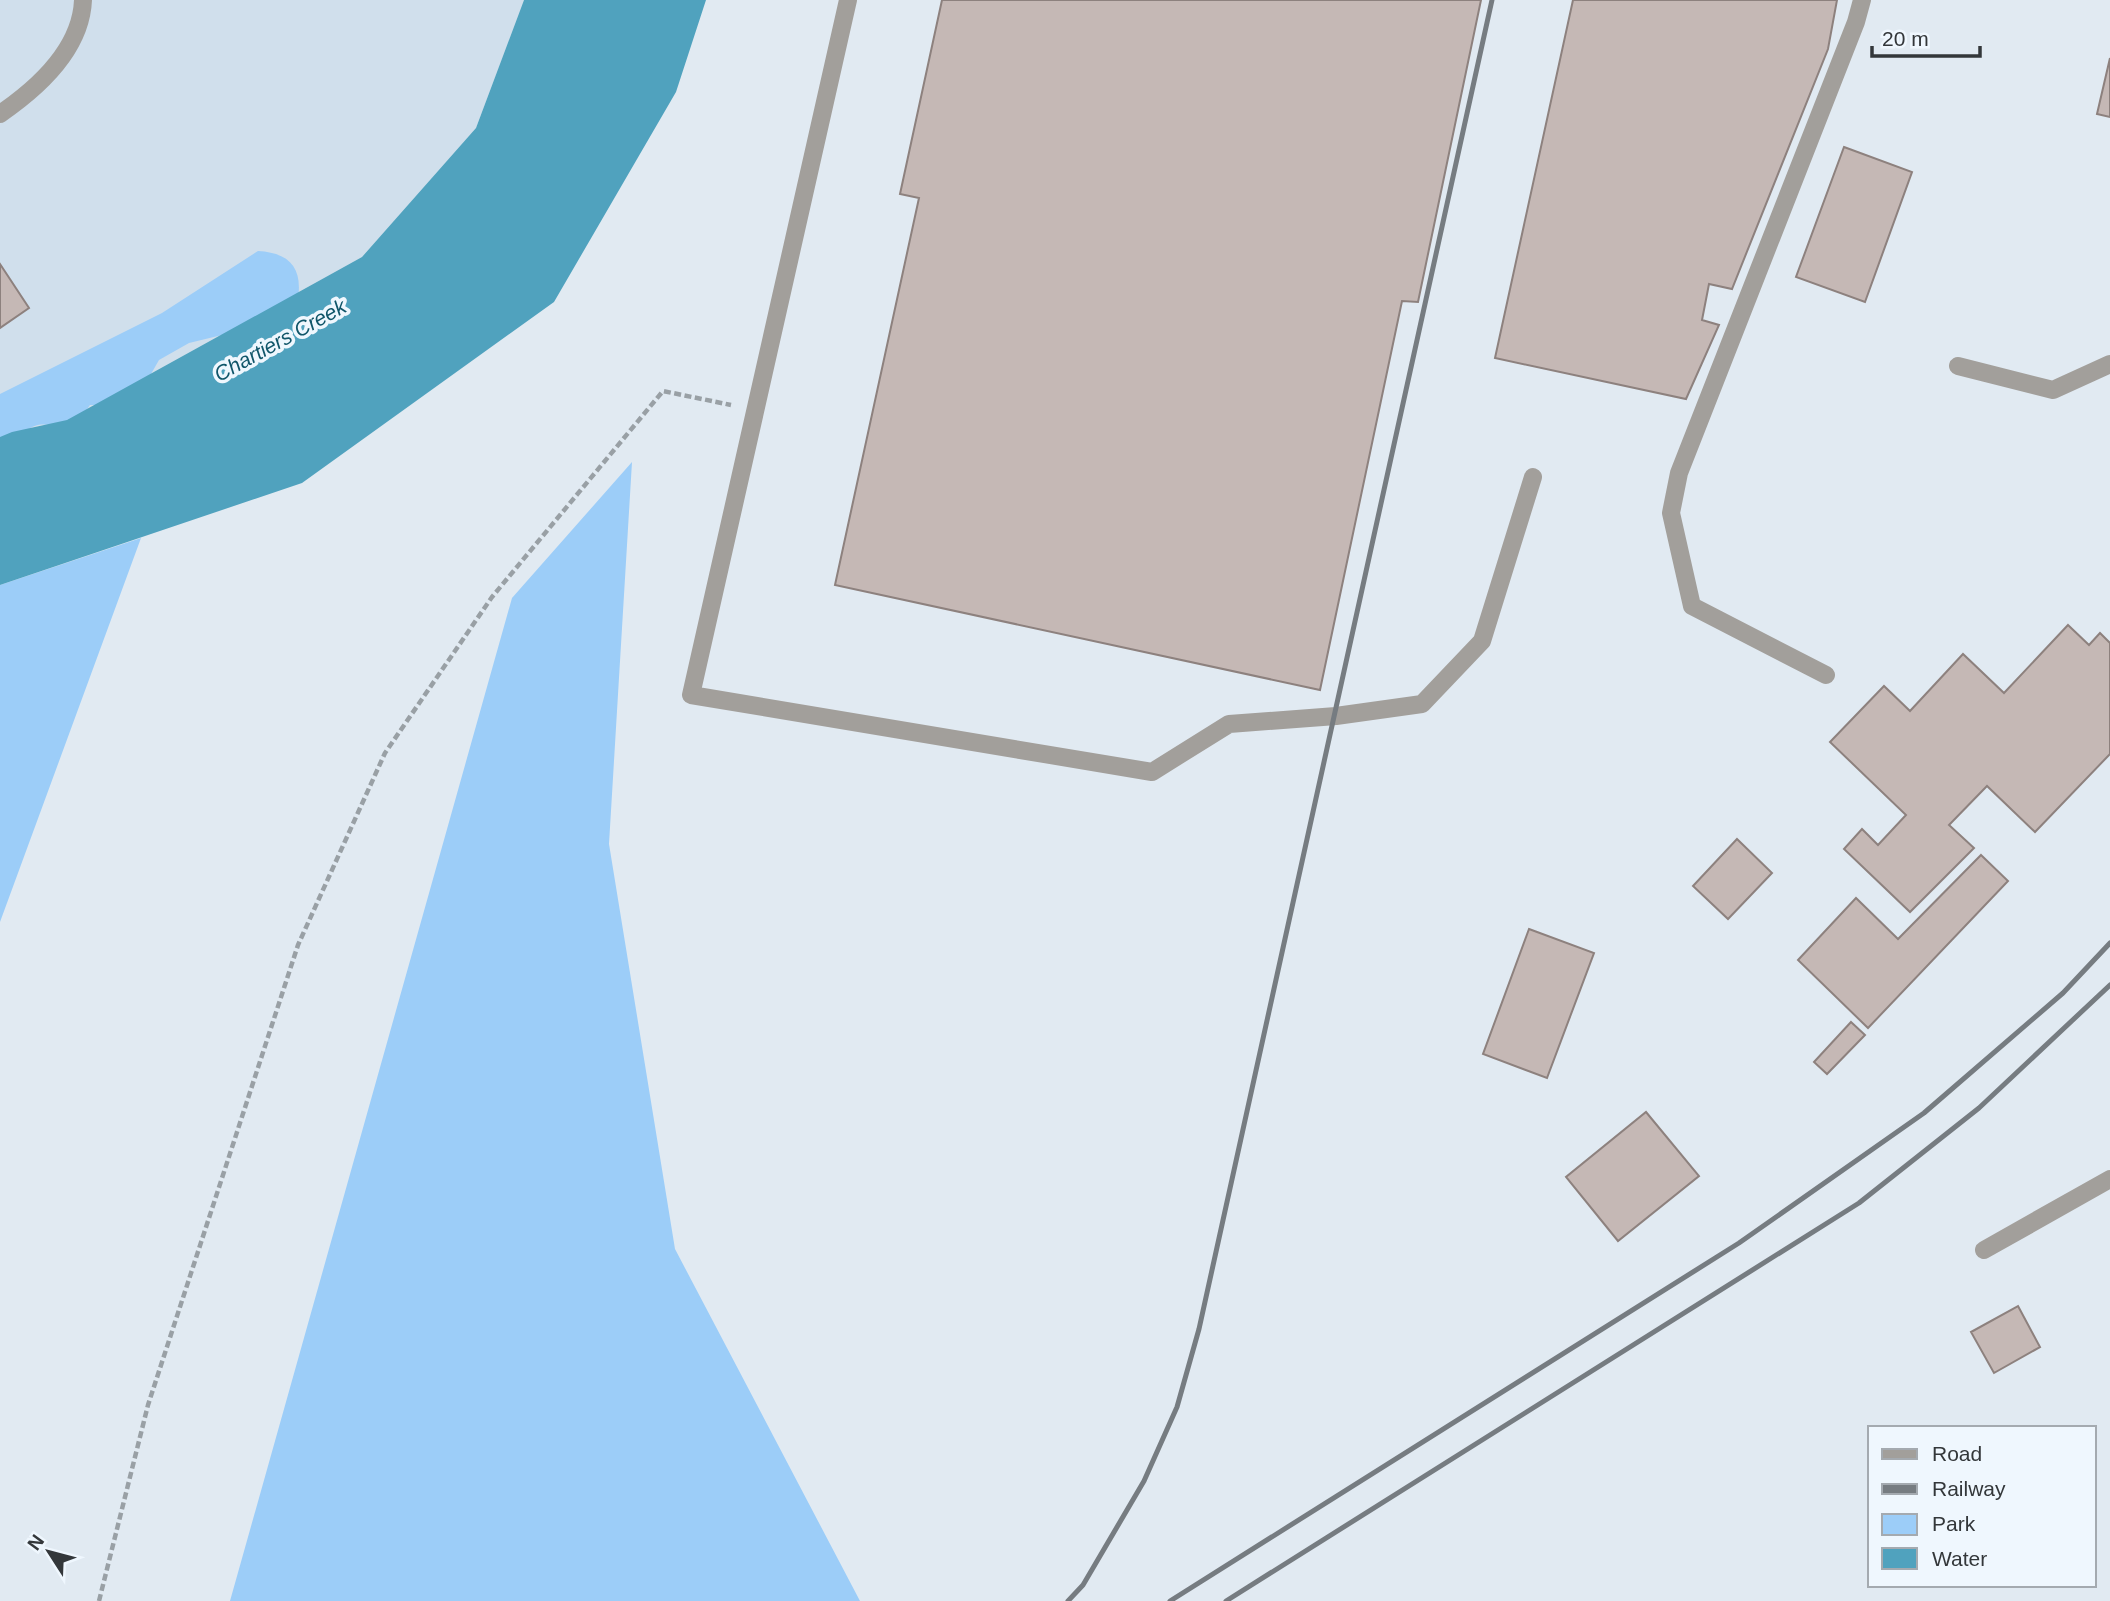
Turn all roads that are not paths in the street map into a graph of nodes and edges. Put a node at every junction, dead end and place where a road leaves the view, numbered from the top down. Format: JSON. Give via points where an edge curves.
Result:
{"nodes":[{"id":1,"x":83,"y":0,"type":"edge"},
{"id":2,"x":848,"y":0,"type":"edge"},
{"id":3,"x":1862,"y":0,"type":"edge"},
{"id":4,"x":0,"y":114,"type":"edge"},
{"id":5,"x":2110,"y":364,"type":"edge"},
{"id":6,"x":1958,"y":366,"type":"dead end"},
{"id":7,"x":1533,"y":477,"type":"dead end"},
{"id":8,"x":1826,"y":675,"type":"dead end"},
{"id":9,"x":2110,"y":1179,"type":"edge"},
{"id":10,"x":1984,"y":1250,"type":"dead end"}],
"edges":[{"from":1,"to":4,"type":"street","via":[[82,16],[58,62],[26,96]]},
{"from":2,"to":7,"type":"street","via":[[691,695],[1152,772],[1229,724],[1422,704],[1482,641]]},
{"from":3,"to":8,"type":"street","via":[[1679,473],[1671,513],[1692,606]]},
{"from":5,"to":6,"type":"street","via":[[2053,390]]},
{"from":9,"to":10,"type":"street"}]}
